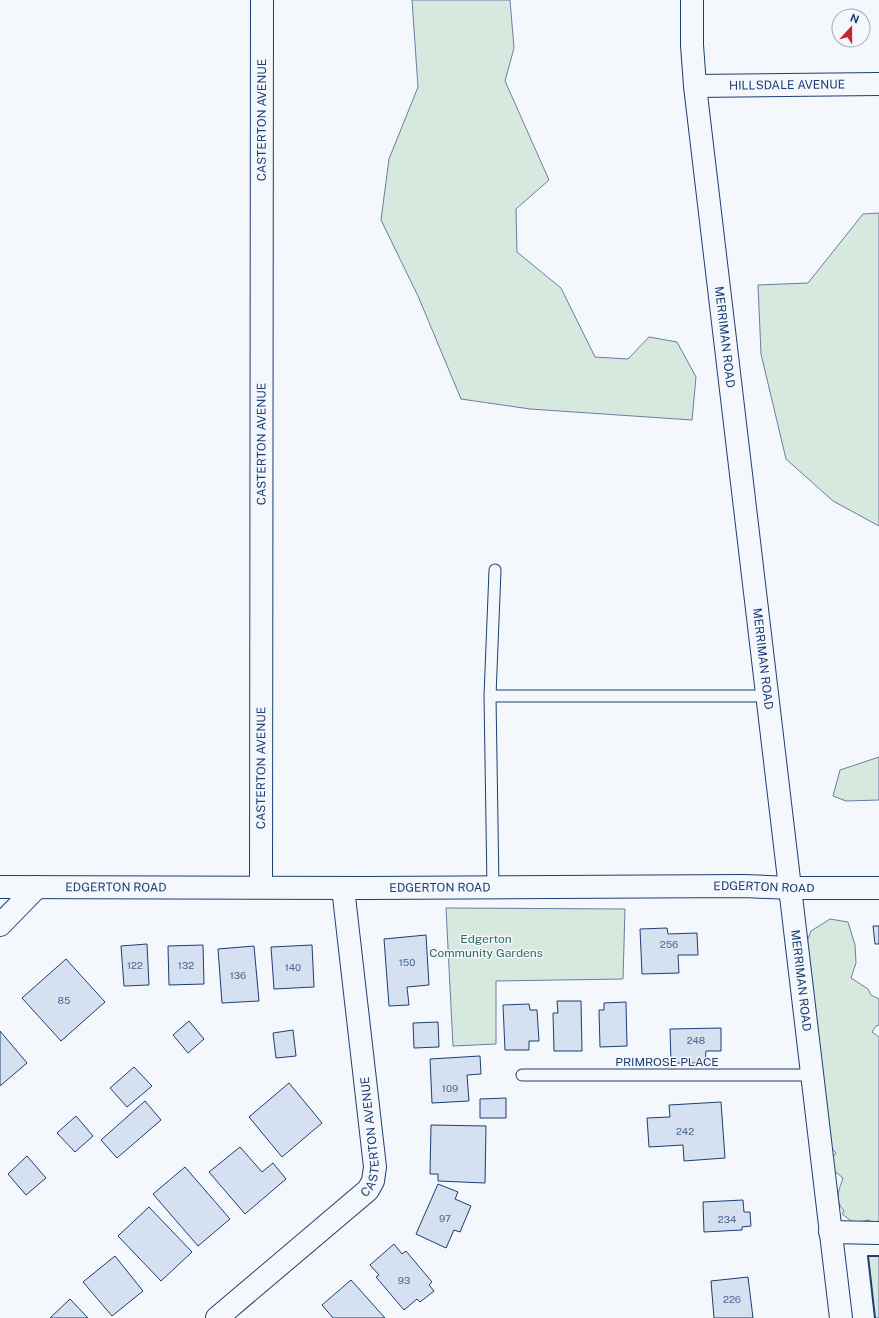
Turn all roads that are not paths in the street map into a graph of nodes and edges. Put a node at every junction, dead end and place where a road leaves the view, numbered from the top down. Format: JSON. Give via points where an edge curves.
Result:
{"nodes":[{"id":1,"x":262,"y":0,"type":"edge"},
{"id":2,"x":692,"y":0,"type":"edge"},
{"id":3,"x":879,"y":84,"type":"edge"},
{"id":4,"x":696,"y":86,"type":"junction"},
{"id":5,"x":495,"y":570,"type":"dead end"},
{"id":6,"x":490,"y":696,"type":"junction"},
{"id":7,"x":768,"y":696,"type":"junction"},
{"id":8,"x":0,"y":887,"type":"edge"},
{"id":9,"x":38,"y":887,"type":"junction"},
{"id":10,"x":261,"y":887,"type":"junction"},
{"id":11,"x":493,"y":887,"type":"junction"},
{"id":12,"x":343,"y":888,"type":"junction"},
{"id":13,"x":790,"y":888,"type":"junction"},
{"id":14,"x":879,"y":888,"type":"edge"},
{"id":15,"x":0,"y":925,"type":"edge"},
{"id":16,"x":522,"y":1075,"type":"dead end"},
{"id":17,"x":811,"y":1075,"type":"junction"},
{"id":18,"x":830,"y":1232,"type":"junction"},
{"id":19,"x":879,"y":1233,"type":"edge"},
{"id":20,"x":217,"y":1318,"type":"edge"},
{"id":21,"x":841,"y":1318,"type":"edge"}],
"edges":[{"from":1,"to":10,"type":"street","name":"CASTERTON AVENUE"},
{"from":2,"to":4,"type":"street","name":"MERRIMAN ROAD","via":[[692,45]]},
{"from":3,"to":4,"type":"street","name":"HILLSDALE AVENUE"},
{"from":4,"to":7,"type":"street","name":"MERRIMAN ROAD"},
{"from":5,"to":6,"type":"lane"},
{"from":6,"to":7,"type":"lane"},
{"from":6,"to":11,"type":"lane"},
{"from":7,"to":13,"type":"street","name":"MERRIMAN ROAD"},
{"from":8,"to":9,"type":"street","name":"EDGERTON ROAD"},
{"from":9,"to":10,"type":"street","name":"EDGERTON ROAD"},
{"from":9,"to":15,"type":"street"},
{"from":10,"to":12,"type":"street","name":"EDGERTON ROAD"},
{"from":11,"to":12,"type":"street","name":"EDGERTON ROAD"},
{"from":11,"to":13,"type":"street","name":"EDGERTON ROAD"},
{"from":12,"to":20,"type":"street","name":"CASTERTON AVENUE","via":[[375,1167],[373,1181],[368,1190]]},
{"from":13,"to":14,"type":"street","name":"EDGERTON ROAD"},
{"from":13,"to":17,"type":"street","name":"MERRIMAN ROAD"},
{"from":16,"to":17,"type":"lane","name":"PRIMROSE PLACE"},
{"from":17,"to":18,"type":"street","name":"MERRIMAN ROAD"},
{"from":18,"to":19,"type":"street"},
{"from":18,"to":21,"type":"street","name":"MERRIMAN ROAD"}]}
